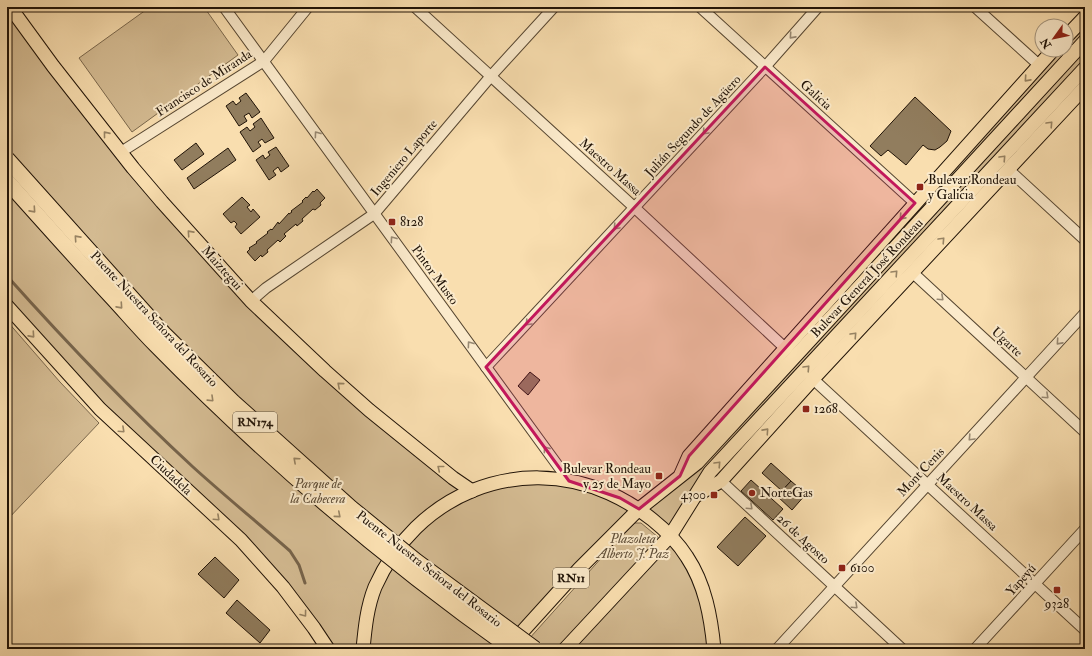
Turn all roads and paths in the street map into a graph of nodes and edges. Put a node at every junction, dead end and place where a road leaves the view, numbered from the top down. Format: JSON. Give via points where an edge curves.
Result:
{"nodes":[{"id":1,"x":10,"y":7,"type":"edge"},
{"id":2,"x":224,"y":7,"type":"edge"},
{"id":3,"x":308,"y":7,"type":"edge"},
{"id":4,"x":415,"y":7,"type":"edge"},
{"id":5,"x":554,"y":7,"type":"edge"},
{"id":6,"x":700,"y":7,"type":"edge"},
{"id":7,"x":818,"y":7,"type":"edge"},
{"id":8,"x":976,"y":7,"type":"edge"},
{"id":9,"x":1085,"y":17,"type":"edge"},
{"id":10,"x":1074,"y":29,"type":"edge"},
{"id":11,"x":1085,"y":41,"type":"edge"},
{"id":12,"x":1046,"y":58,"type":"edge"},
{"id":13,"x":264,"y":61,"type":"junction"},
{"id":14,"x":1039,"y":65,"type":"junction"},
{"id":15,"x":765,"y":66,"type":"junction"},
{"id":16,"x":1085,"y":68,"type":"edge"},
{"id":17,"x":491,"y":76,"type":"junction"},
{"id":18,"x":1085,"y":80,"type":"edge"},
{"id":19,"x":1085,"y":86,"type":"edge"},
{"id":20,"x":1050,"y":107,"type":"junction"},
{"id":21,"x":121,"y":152,"type":"junction"},
{"id":22,"x":7,"y":159,"type":"edge"},
{"id":23,"x":1008,"y":169,"type":"junction"},
{"id":24,"x":7,"y":181,"type":"edge"},
{"id":25,"x":915,"y":203,"type":"junction"},
{"id":26,"x":635,"y":208,"type":"junction"},
{"id":27,"x":374,"y":214,"type":"junction"},
{"id":28,"x":1085,"y":240,"type":"edge"},
{"id":29,"x":912,"y":272,"type":"junction"},
{"id":30,"x":251,"y":301,"type":"junction"},
{"id":31,"x":7,"y":306,"type":"edge"},
{"id":32,"x":1085,"y":313,"type":"edge"},
{"id":33,"x":786,"y":348,"type":"junction"},
{"id":34,"x":486,"y":367,"type":"junction"},
{"id":35,"x":1026,"y":377,"type":"junction"},
{"id":36,"x":813,"y":379,"type":"junction"},
{"id":37,"x":1085,"y":432,"type":"edge"},
{"id":38,"x":680,"y":476,"type":"junction"},
{"id":39,"x":569,"y":481,"type":"junction"},
{"id":40,"x":721,"y":481,"type":"junction"},
{"id":41,"x":928,"y":484,"type":"junction"},
{"id":42,"x":472,"y":491,"type":"junction"},
{"id":43,"x":696,"y":496,"type":"junction"},
{"id":44,"x":639,"y":509,"type":"junction"},
{"id":45,"x":1085,"y":529,"type":"edge"},
{"id":46,"x":670,"y":536,"type":"junction"},
{"id":47,"x":1036,"y":583,"type":"junction"},
{"id":48,"x":834,"y":586,"type":"junction"},
{"id":49,"x":1085,"y":630,"type":"edge"},
{"id":50,"x":328,"y":649,"type":"edge"},
{"id":51,"x":363,"y":649,"type":"edge"},
{"id":52,"x":507,"y":649,"type":"edge"},
{"id":53,"x":512,"y":649,"type":"edge"},
{"id":54,"x":535,"y":649,"type":"edge"},
{"id":55,"x":565,"y":649,"type":"edge"},
{"id":56,"x":714,"y":649,"type":"edge"},
{"id":57,"x":777,"y":649,"type":"edge"},
{"id":58,"x":902,"y":649,"type":"edge"},
{"id":59,"x":976,"y":649,"type":"edge"}],
"edges":[{"from":21,"to":1,"type":"main road","name":"Maiztegui","one_way":true},
{"from":2,"to":13,"type":"street","name":"Pintor Musto"},
{"from":3,"to":13,"type":"street","name":"Francisco de Miranda"},
{"from":4,"to":17,"type":"street","name":"Maestro Massa"},
{"from":5,"to":17,"type":"street","name":"Ingeniero Laporte"},
{"from":6,"to":15,"type":"street","name":"Galicia"},
{"from":7,"to":15,"type":"street","name":"Julián Segundo de Agüero","one_way":true},
{"from":8,"to":14,"type":"street"},
{"from":9,"to":10,"type":"main road"},
{"from":11,"to":38,"type":"main road","name":"Bulevar General José Rondeau","via":[[697,463]]},
{"from":12,"to":14,"type":"main road","name":"Bulevar General José Rondeau"},
{"from":13,"to":21,"type":"street","name":"Francisco de Miranda"},
{"from":27,"to":13,"type":"street","name":"Pintor Musto","one_way":true},
{"from":14,"to":25,"type":"main road","name":"Bulevar General José Rondeau","one_way":true},
{"from":15,"to":25,"type":"street","name":"Galicia"},
{"from":15,"to":26,"type":"street","name":"Julián Segundo de Agüero","one_way":true},
{"from":16,"to":20,"type":"main road","name":"Bulevar General José Rondeau"},
{"from":17,"to":26,"type":"street","name":"Maestro Massa"},
{"from":17,"to":27,"type":"street","name":"Ingeniero Laporte"},
{"from":18,"to":20,"type":"main road"},
{"from":23,"to":19,"type":"main road","name":"Bulevar General José Rondeau","one_way":true},
{"from":43,"to":20,"type":"main road","name":"Bulevar General José Rondeau","one_way":true,"via":[[710,472]]},
{"from":30,"to":21,"type":"main road","name":"Maiztegui","one_way":true},
{"from":54,"to":22,"type":"highway","name":"Puente Nuestra Señora del Rosario","number":"RN174","one_way":true,"bridge":true,"via":[[416,561],[351,508],[233,402],[163,333]]},
{"from":23,"to":28,"type":"street"},
{"from":29,"to":23,"type":"main road","name":"Bulevar General José Rondeau","one_way":true},
{"from":24,"to":53,"type":"highway","name":"Puente Nuestra Señora del Rosario","number":"RN174","one_way":true,"bridge":true,"via":[[155,345],[278,462],[408,572]]},
{"from":25,"to":33,"type":"main road","name":"Bulevar General José Rondeau","one_way":true},
{"from":26,"to":33,"type":"street","name":"Maestro Massa"},
{"from":26,"to":34,"type":"street","name":"Julián Segundo de Agüero","one_way":true},
{"from":27,"to":30,"type":"street","name":"Ingeniero Laporte"},
{"from":34,"to":27,"type":"street","name":"Pintor Musto","one_way":true},
{"from":29,"to":35,"type":"street","name":"Ugarte","one_way":true},
{"from":36,"to":29,"type":"main road","name":"Bulevar General José Rondeau","one_way":true},
{"from":42,"to":30,"type":"main road","name":"Maiztegui","one_way":true,"via":[[369,410]]},
{"from":31,"to":50,"type":"main road","name":"Ciudadela","one_way":true,"via":[[100,409],[241,540],[283,587]]},
{"from":32,"to":35,"type":"street","name":"Mont Cenis","one_way":true},
{"from":33,"to":38,"type":"main road","name":"Bulevar General José Rondeau","via":[[689,456]]},
{"from":39,"to":34,"type":"street","name":"Pintor Musto","one_way":true},
{"from":35,"to":37,"type":"street","name":"Ugarte","one_way":true},
{"from":35,"to":41,"type":"street","name":"Mont Cenis","one_way":true},
{"from":40,"to":36,"type":"main road","name":"Bulevar General José Rondeau","one_way":true},
{"from":36,"to":41,"type":"street","name":"Maestro Massa"},
{"from":38,"to":44,"type":"main road","name":"Bulevar General José Rondeau"},
{"from":39,"to":42,"type":"main road","via":[[545,478],[515,479]]},
{"from":39,"to":44,"type":"main road","via":[[595,487]]},
{"from":40,"to":43,"type":"main road","name":"Bulevar General José Rondeau"},
{"from":40,"to":48,"type":"street","name":"26 de Agosto","one_way":true},
{"from":41,"to":47,"type":"street","name":"Maestro Massa"},
{"from":41,"to":48,"type":"street","name":"Mont Cenis"},
{"from":42,"to":51,"type":"main road","via":[[423,520],[388,561],[366,615]]},
{"from":43,"to":46,"type":"main road","name":"Bulevar General José Rondeau"},
{"from":44,"to":46,"type":"main road"},
{"from":44,"to":52,"type":"main road","name":"Bulevar General José Rondeau","number":"RN11"},
{"from":45,"to":47,"type":"street","name":"Yapeyú"},
{"from":46,"to":55,"type":"main road","name":"Bulevar General José Rondeau"},
{"from":46,"to":56,"type":"main road","via":[[688,558],[701,585],[710,618]]},
{"from":47,"to":49,"type":"street","name":"Maestro Massa"},
{"from":47,"to":59,"type":"street","name":"Yapeyú"},
{"from":48,"to":57,"type":"street","name":"Mont Cenis"},
{"from":48,"to":58,"type":"street","name":"26 de Agosto","one_way":true}]}
